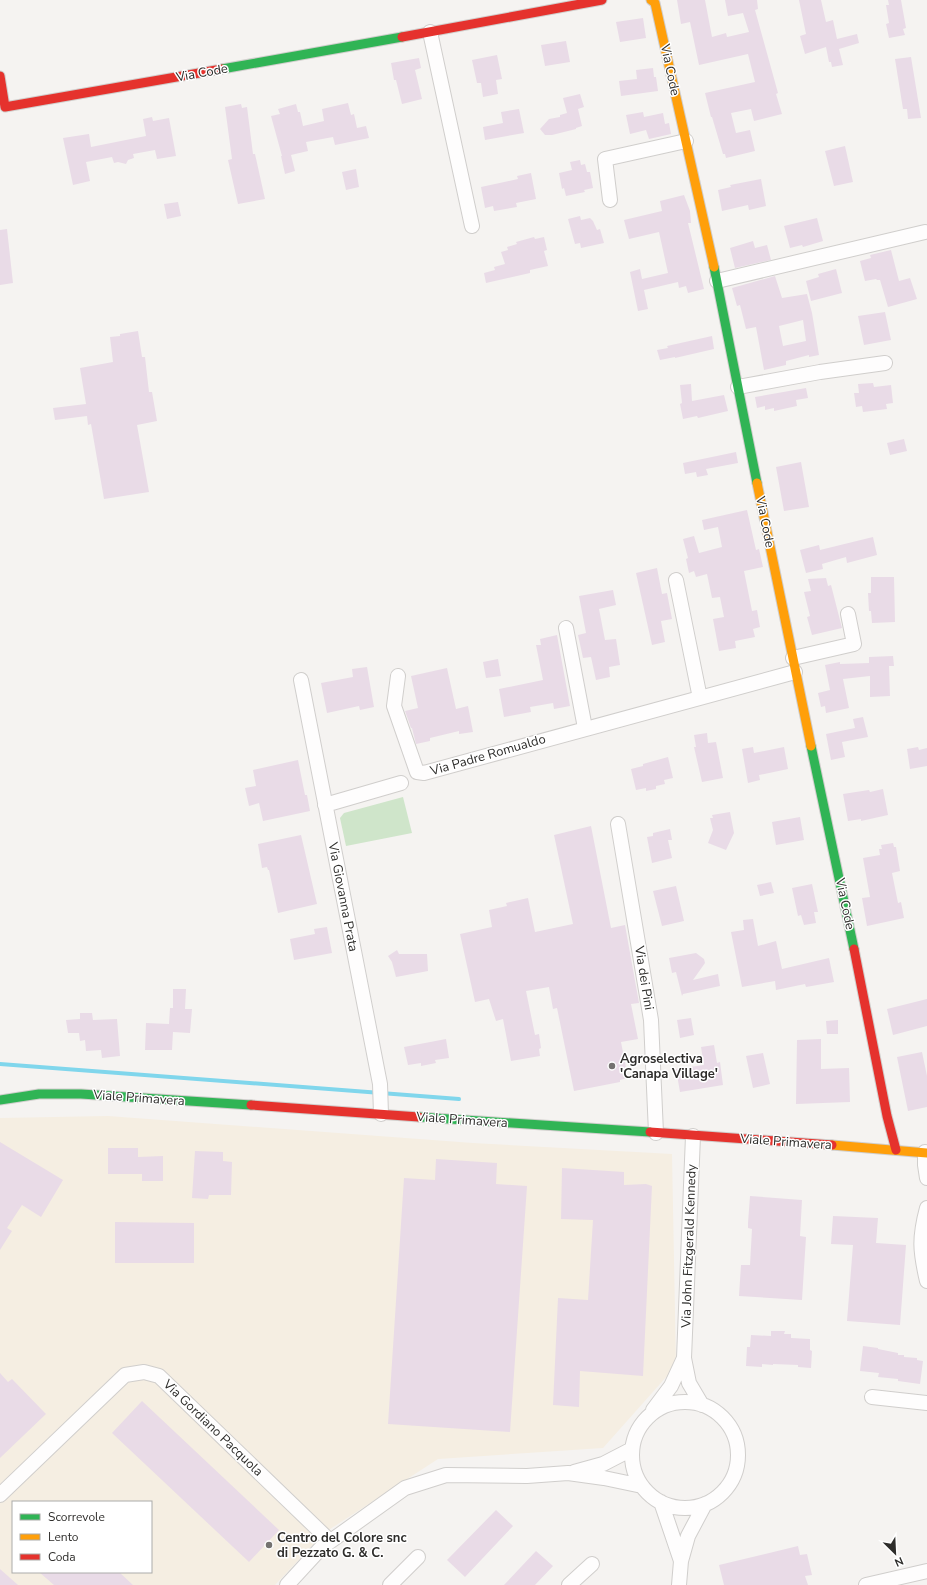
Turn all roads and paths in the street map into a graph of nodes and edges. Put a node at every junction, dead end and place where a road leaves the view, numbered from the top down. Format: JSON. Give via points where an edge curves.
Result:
{"nodes":[{"id":1,"x":602,"y":0,"type":"edge"},
{"id":2,"x":651,"y":0,"type":"edge"},
{"id":3,"x":430,"y":32,"type":"junction"},
{"id":4,"x":0,"y":76,"type":"edge"},
{"id":5,"x":686,"y":141,"type":"junction"},
{"id":6,"x":610,"y":200,"type":"dead end"},
{"id":7,"x":472,"y":226,"type":"dead end"},
{"id":8,"x":925,"y":232,"type":"dead end"},
{"id":9,"x":717,"y":281,"type":"junction"},
{"id":10,"x":885,"y":363,"type":"dead end"},
{"id":11,"x":738,"y":387,"type":"junction"},
{"id":12,"x":676,"y":580,"type":"dead end"},
{"id":13,"x":848,"y":614,"type":"dead end"},
{"id":14,"x":566,"y":628,"type":"dead end"},
{"id":15,"x":794,"y":665,"type":"junction"},
{"id":16,"x":398,"y":676,"type":"dead end"},
{"id":17,"x":301,"y":680,"type":"dead end"},
{"id":18,"x":700,"y":698,"type":"junction"},
{"id":19,"x":585,"y":728,"type":"junction"},
{"id":20,"x":401,"y":783,"type":"dead end"},
{"id":21,"x":325,"y":805,"type":"junction"},
{"id":22,"x":618,"y":824,"type":"dead end"},
{"id":23,"x":0,"y":1100,"type":"edge"},
{"id":24,"x":381,"y":1110,"type":"junction"},
{"id":25,"x":656,"y":1133,"type":"junction"},
{"id":26,"x":693,"y":1136,"type":"junction"},
{"id":27,"x":896,"y":1150,"type":"junction"},
{"id":28,"x":926,"y":1152,"type":"edge"},
{"id":29,"x":927,"y":1178,"type":"edge"},
{"id":30,"x":927,"y":1208,"type":"edge"},
{"id":31,"x":927,"y":1281,"type":"edge"},
{"id":32,"x":684,"y":1358,"type":"junction"},
{"id":33,"x":872,"y":1397,"type":"dead end"},
{"id":34,"x":927,"y":1402,"type":"edge"},
{"id":35,"x":702,"y":1405,"type":"junction"},
{"id":36,"x":650,"y":1415,"type":"junction"},
{"id":37,"x":632,"y":1449,"type":"junction"},
{"id":38,"x":568,"y":1473,"type":"junction"},
{"id":39,"x":642,"y":1486,"type":"junction"},
{"id":40,"x":0,"y":1495,"type":"edge"},
{"id":41,"x":661,"y":1502,"type":"junction"},
{"id":42,"x":705,"y":1504,"type":"junction"},
{"id":43,"x":330,"y":1541,"type":"junction"},
{"id":44,"x":418,"y":1557,"type":"dead end"},
{"id":45,"x":681,"y":1561,"type":"junction"},
{"id":46,"x":592,"y":1564,"type":"dead end"},
{"id":47,"x":927,"y":1571,"type":"edge"},
{"id":48,"x":294,"y":1583,"type":"edge"},
{"id":49,"x":390,"y":1585,"type":"edge"},
{"id":50,"x":569,"y":1585,"type":"edge"},
{"id":51,"x":679,"y":1585,"type":"edge"},
{"id":52,"x":866,"y":1585,"type":"edge"}],
"edges":[{"from":1,"to":3,"type":"street","name":"Via Code"},
{"from":2,"to":5,"type":"street","name":"Via Code","via":[[655,4]]},
{"from":3,"to":4,"type":"street","name":"Via Code","via":[[5,107]]},
{"from":3,"to":7,"type":"street"},
{"from":5,"to":6,"type":"street","via":[[605,159]]},
{"from":5,"to":9,"type":"street","name":"Via Code"},
{"from":8,"to":9,"type":"street"},
{"from":9,"to":11,"type":"street","name":"Via Code"},
{"from":10,"to":11,"type":"street"},
{"from":11,"to":15,"type":"street","name":"Via Code"},
{"from":12,"to":18,"type":"street"},
{"from":13,"to":15,"type":"street","via":[[854,644]]},
{"from":14,"to":19,"type":"street"},
{"from":15,"to":18,"type":"street","name":"Via Padre Romualdo"},
{"from":15,"to":27,"type":"street","name":"Via Code"},
{"from":16,"to":19,"type":"street","name":"Via Padre Romualdo","via":[[394,706],[417,772],[424,773]]},
{"from":17,"to":21,"type":"street","name":"Via Giovanna Prata"},
{"from":18,"to":19,"type":"street","name":"Via Padre Romualdo"},
{"from":20,"to":21,"type":"street"},
{"from":21,"to":24,"type":"street","name":"Via Giovanna Prata","via":[[380,1084]]},
{"from":22,"to":25,"type":"street","name":"Via dei Pini","via":[[651,1020]]},
{"from":23,"to":24,"type":"street","name":"Viale Primavera","via":[[39,1094],[81,1094]]},
{"from":24,"to":25,"type":"street","name":"Viale Primavera"},
{"from":25,"to":26,"type":"street","name":"Viale Primavera"},
{"from":26,"to":27,"type":"street","name":"Viale Primavera"},
{"from":26,"to":32,"type":"street","name":"Via John Fitzgerald Kennedy"},
{"from":27,"to":28,"type":"street","name":"Viale Primavera"},
{"from":28,"to":29,"type":"street","name":"Viale Primavera"},
{"from":30,"to":31,"type":"street","via":[[920,1242]]},
{"from":32,"to":35,"type":"street","name":"Via John Fitzgerald Kennedy","via":[[689,1383]]},
{"from":32,"to":36,"type":"street","name":"Via John Fitzgerald Kennedy","via":[[671,1386]]},
{"from":33,"to":34,"type":"street"},
{"from":35,"to":36,"type":"street","name":"Via John Fitzgerald Kennedy","via":[[675,1402]]},
{"from":35,"to":42,"type":"street","name":"Via John Fitzgerald Kennedy","via":[[716,1412],[728,1424],[735,1438],[738,1455],[736,1470],[728,1485],[719,1496]]},
{"from":36,"to":37,"type":"street","name":"Via John Fitzgerald Kennedy","via":[[637,1432]]},
{"from":37,"to":38,"type":"street","via":[[603,1464]]},
{"from":37,"to":39,"type":"street","name":"Via John Fitzgerald Kennedy","via":[[633,1468]]},
{"from":38,"to":39,"type":"street"},
{"from":38,"to":43,"type":"street","via":[[527,1476],[446,1475],[405,1488]]},
{"from":39,"to":41,"type":"street","name":"Via John Fitzgerald Kennedy"},
{"from":40,"to":43,"type":"street","name":"Via Gordiano Pacquola","via":[[125,1375],[144,1372],[159,1376]]},
{"from":41,"to":42,"type":"street","name":"Via John Fitzgerald Kennedy","via":[[682,1508]]},
{"from":41,"to":45,"type":"street"},
{"from":42,"to":45,"type":"street","via":[[688,1536]]},
{"from":43,"to":48,"type":"street","via":[[321,1548]]},
{"from":44,"to":49,"type":"street"},
{"from":45,"to":51,"type":"street"},
{"from":46,"to":50,"type":"street"},
{"from":47,"to":52,"type":"street"}]}
